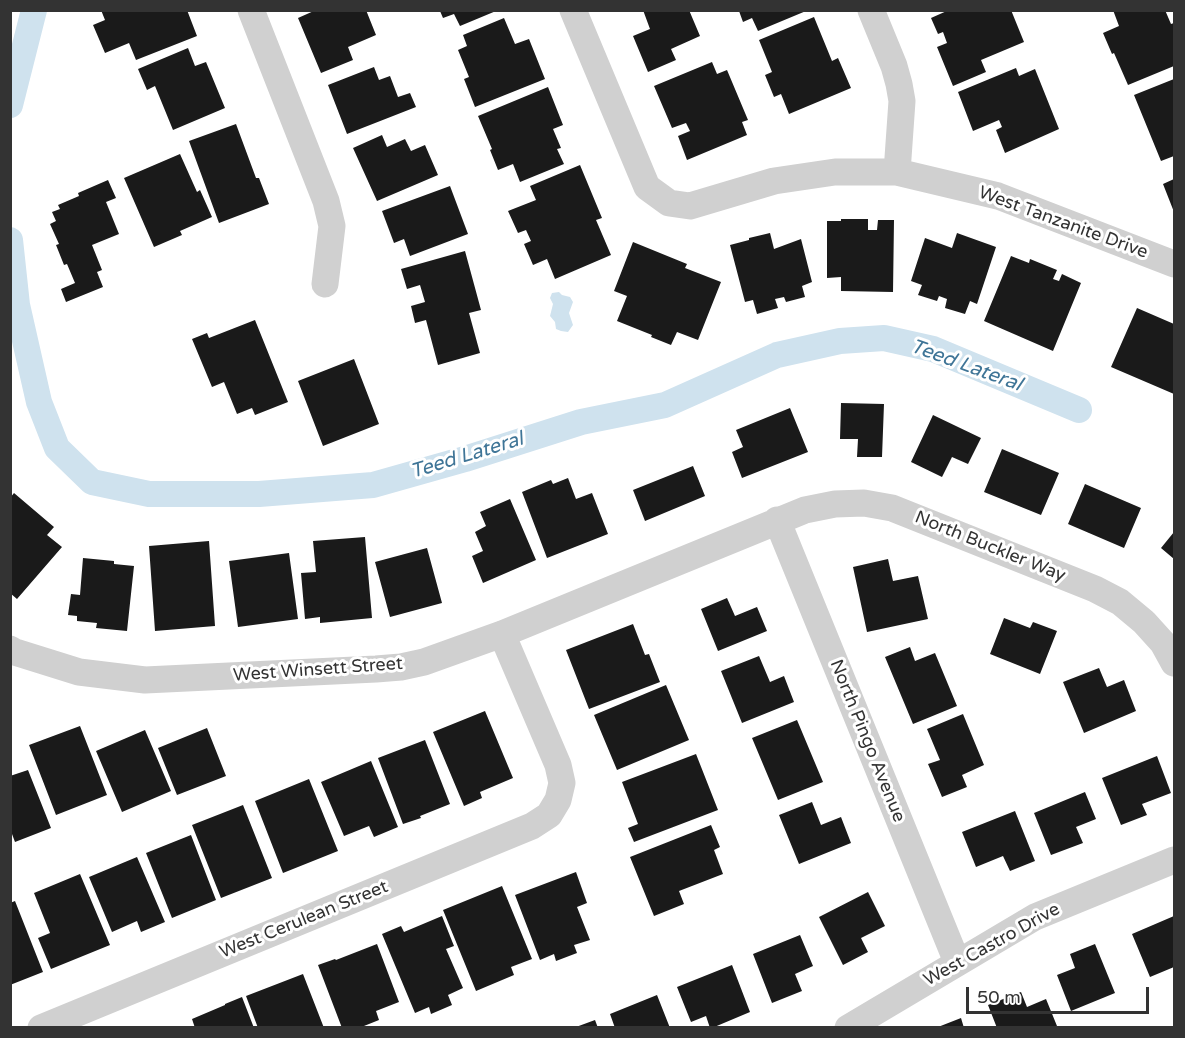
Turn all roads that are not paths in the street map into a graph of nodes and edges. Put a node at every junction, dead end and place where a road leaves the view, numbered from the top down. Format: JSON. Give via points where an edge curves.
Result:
{"nodes":[{"id":1,"x":251,"y":10,"type":"edge"},
{"id":2,"x":573,"y":10,"type":"edge"},
{"id":3,"x":871,"y":10,"type":"edge"},
{"id":4,"x":897,"y":172,"type":"junction"},
{"id":5,"x":1174,"y":264,"type":"edge"},
{"id":6,"x":325,"y":284,"type":"dead end"},
{"id":7,"x":777,"y":520,"type":"junction"},
{"id":8,"x":502,"y":634,"type":"junction"},
{"id":9,"x":12,"y":654,"type":"edge"},
{"id":10,"x":1174,"y":663,"type":"edge"},
{"id":11,"x":1174,"y":860,"type":"edge"},
{"id":12,"x":957,"y":962,"type":"junction"},
{"id":13,"x":40,"y":1028,"type":"edge"},
{"id":14,"x":848,"y":1028,"type":"edge"}],
"edges":[{"from":1,"to":6,"type":"street","via":[[326,201],[332,226]]},
{"from":2,"to":4,"type":"street","name":"West Tanzanite Drive","via":[[647,187],[669,203],[690,206],[774,181],[835,172]]},
{"from":3,"to":4,"type":"street","via":[[900,84]]},
{"from":4,"to":5,"type":"street","name":"West Tanzanite Drive","via":[[998,196]]},
{"from":7,"to":8,"type":"street","name":"West Winsett Street"},
{"from":7,"to":10,"type":"street","name":"North Buckler Way","via":[[835,504],[892,508],[1120,602],[1163,643]]},
{"from":7,"to":12,"type":"street","name":"North Pingo Avenue"},
{"from":8,"to":9,"type":"street","name":"West Winsett Street","via":[[424,662],[401,666],[145,681],[79,672]]},
{"from":8,"to":13,"type":"street","name":"West Cerulean Street","via":[[558,765],[562,783],[549,815],[532,826]]},
{"from":11,"to":12,"type":"street","name":"West Castro Drive","via":[[1035,917]]},
{"from":12,"to":14,"type":"street","name":"West Castro Drive"}]}
